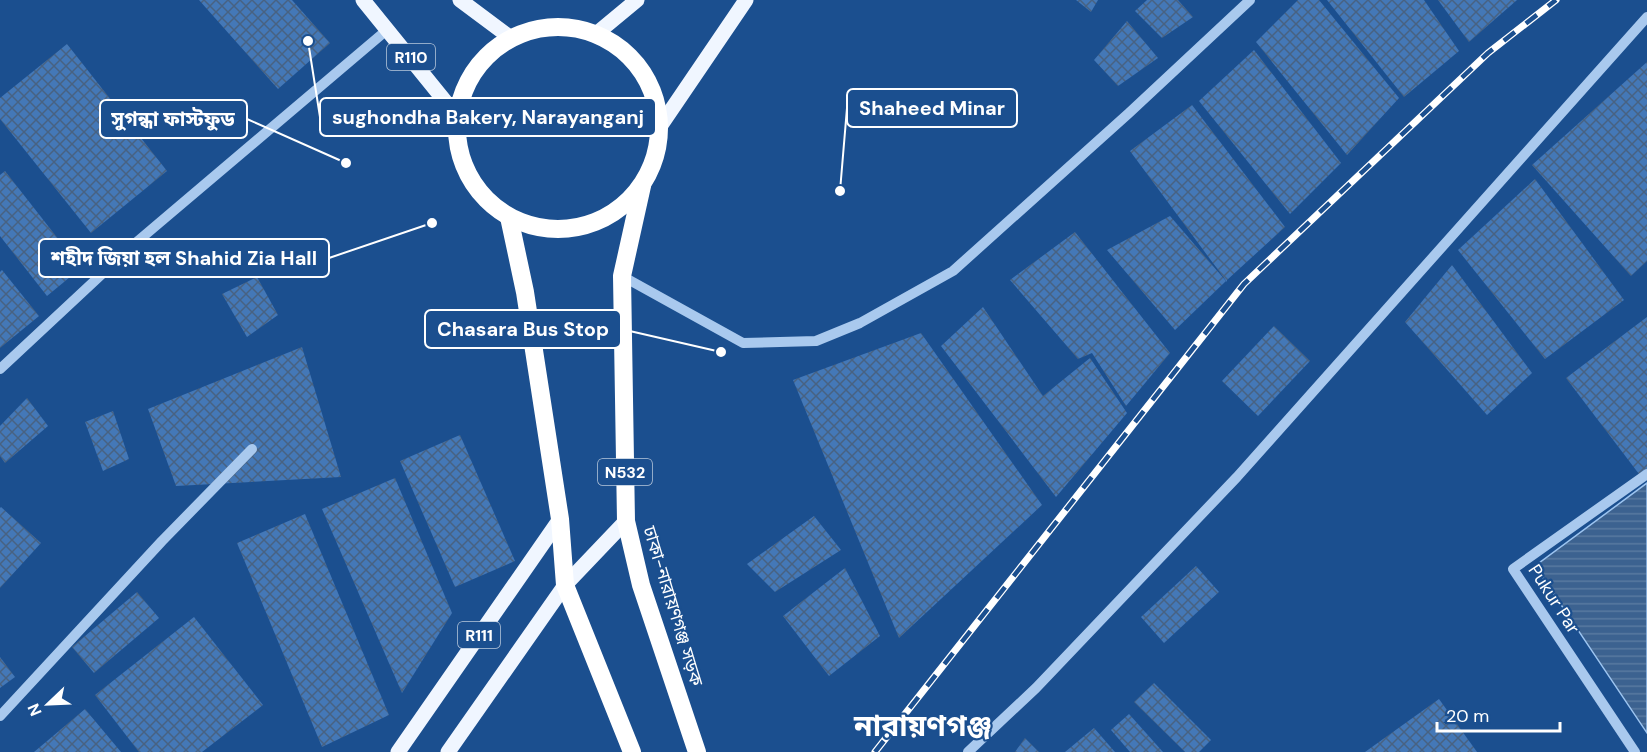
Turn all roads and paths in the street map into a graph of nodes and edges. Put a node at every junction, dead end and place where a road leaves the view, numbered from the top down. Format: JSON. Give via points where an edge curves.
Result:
{"nodes":[{"id":1,"x":363,"y":0,"type":"edge"},
{"id":2,"x":460,"y":0,"type":"edge"},
{"id":3,"x":637,"y":0,"type":"edge"},
{"id":4,"x":746,"y":0,"type":"edge"},
{"id":5,"x":1250,"y":0,"type":"edge"},
{"id":6,"x":1647,"y":17,"type":"edge"},
{"id":7,"x":388,"y":29,"type":"junction"},
{"id":8,"x":596,"y":34,"type":"junction"},
{"id":9,"x":511,"y":38,"type":"junction"},
{"id":10,"x":457,"y":116,"type":"junction"},
{"id":11,"x":659,"y":128,"type":"junction"},
{"id":12,"x":643,"y":184,"type":"junction"},
{"id":13,"x":509,"y":217,"type":"junction"},
{"id":14,"x":622,"y":276,"type":"junction"},
{"id":15,"x":0,"y":369,"type":"edge"},
{"id":16,"x":252,"y":449,"type":"dead end"},
{"id":17,"x":1647,"y":474,"type":"edge"},
{"id":18,"x":560,"y":519,"type":"junction"},
{"id":19,"x":626,"y":521,"type":"junction"},
{"id":20,"x":565,"y":585,"type":"junction"},
{"id":21,"x":0,"y":716,"type":"edge"},
{"id":22,"x":398,"y":752,"type":"edge"},
{"id":23,"x":448,"y":752,"type":"edge"},
{"id":24,"x":632,"y":752,"type":"edge"},
{"id":25,"x":697,"y":752,"type":"edge"},
{"id":26,"x":968,"y":752,"type":"edge"},
{"id":27,"x":1635,"y":752,"type":"edge"}],
"edges":[{"from":1,"to":7,"type":"main road","number":"R110"},
{"from":2,"to":9,"type":"main road"},
{"from":3,"to":8,"type":"main road"},
{"from":4,"to":11,"type":"main road"},
{"from":5,"to":14,"type":"street","via":[[953,271],[860,323],[816,341],[743,343]]},
{"from":6,"to":26,"type":"street","via":[[1237,477],[1036,688]]},
{"from":7,"to":10,"type":"main road","number":"R110"},
{"from":7,"to":15,"type":"street","via":[[132,246]]},
{"from":8,"to":9,"type":"highway","via":[[553,26]]},
{"from":8,"to":11,"type":"highway","via":[[635,61],[657,104]]},
{"from":9,"to":10,"type":"highway","via":[[485,57],[467,84]]},
{"from":10,"to":13,"type":"highway","via":[[458,145],[467,174],[485,199]]},
{"from":11,"to":12,"type":"highway","via":[[656,157]]},
{"from":12,"to":13,"type":"highway","via":[[623,207],[597,222],[567,229],[537,228]]},
{"from":12,"to":14,"type":"highway","name":"ঢাকা-নারায়ণগঞ্জ সড়ক","number":"N532"},
{"from":13,"to":18,"type":"highway","via":[[525,292]]},
{"from":14,"to":19,"type":"highway","name":"ঢাকা-নারায়ণগঞ্জ সড়ক","number":"N532"},
{"from":16,"to":21,"type":"street"},
{"from":17,"to":27,"type":"street","name":"Pukur Par","via":[[1513,569]]},
{"from":18,"to":20,"type":"highway"},
{"from":18,"to":22,"type":"main road","number":"R111"},
{"from":19,"to":20,"type":"main road"},
{"from":19,"to":25,"type":"highway","name":"ঢাকা-নারায়ণগঞ্জ সড়ক","number":"N532","via":[[641,585]]},
{"from":20,"to":23,"type":"main road","number":"R111"},
{"from":20,"to":24,"type":"highway"}]}
